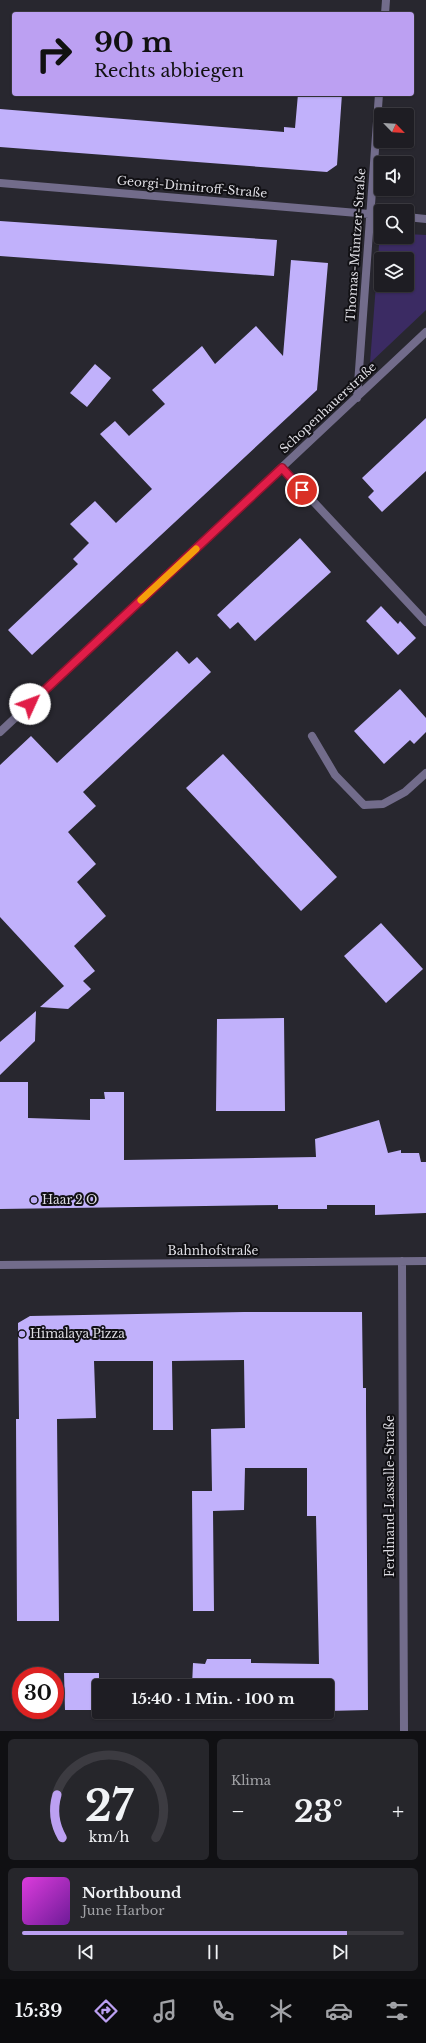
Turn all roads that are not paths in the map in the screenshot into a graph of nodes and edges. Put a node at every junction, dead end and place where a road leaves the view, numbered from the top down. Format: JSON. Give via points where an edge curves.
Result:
{"nodes":[{"id":1,"x":386,"y":0,"type":"edge"},
{"id":2,"x":385,"y":12,"type":"edge"},
{"id":3,"x":379,"y":96,"type":"edge"},
{"id":4,"x":0,"y":183,"type":"edge"},
{"id":5,"x":370,"y":214,"type":"junction"},
{"id":6,"x":374,"y":214,"type":"edge"},
{"id":7,"x":414,"y":218,"type":"edge"},
{"id":8,"x":426,"y":219,"type":"edge"},
{"id":9,"x":426,"y":332,"type":"edge"},
{"id":10,"x":357,"y":398,"type":"junction"},
{"id":11,"x":282,"y":468,"type":"junction"},
{"id":12,"x":426,"y":622,"type":"edge"},
{"id":13,"x":0,"y":732,"type":"edge"},
{"id":14,"x":312,"y":736,"type":"dead end"},
{"id":15,"x":426,"y":773,"type":"edge"},
{"id":16,"x":402,"y":1261,"type":"junction"},
{"id":17,"x":426,"y":1261,"type":"edge"},
{"id":18,"x":0,"y":1265,"type":"edge"},
{"id":19,"x":404,"y":1731,"type":"edge"}],
"edges":[{"from":1,"to":2,"type":"street"},
{"from":3,"to":5,"type":"street","name":"Thomas-Müntzer-Straße"},
{"from":4,"to":5,"type":"street","name":"Georgi-Dimitroff-Straße"},
{"from":5,"to":6,"type":"street","name":"Georgi-Dimitroff-Straße"},
{"from":5,"to":10,"type":"street","name":"Thomas-Müntzer-Straße"},
{"from":7,"to":8,"type":"street"},
{"from":9,"to":10,"type":"street","name":"Schopenhauerstraße"},
{"from":10,"to":11,"type":"street","name":"Schopenhauerstraße"},
{"from":11,"to":12,"type":"street"},
{"from":11,"to":13,"type":"street","name":"Schopenhauerstraße"},
{"from":14,"to":15,"type":"street","via":[[335,776],[364,805],[383,804],[406,792]]},
{"from":16,"to":17,"type":"street","name":"Bahnhofstraße"},
{"from":16,"to":18,"type":"street","name":"Bahnhofstraße"},
{"from":16,"to":19,"type":"street","name":"Ferdinand-Lassalle-Straße"}]}
